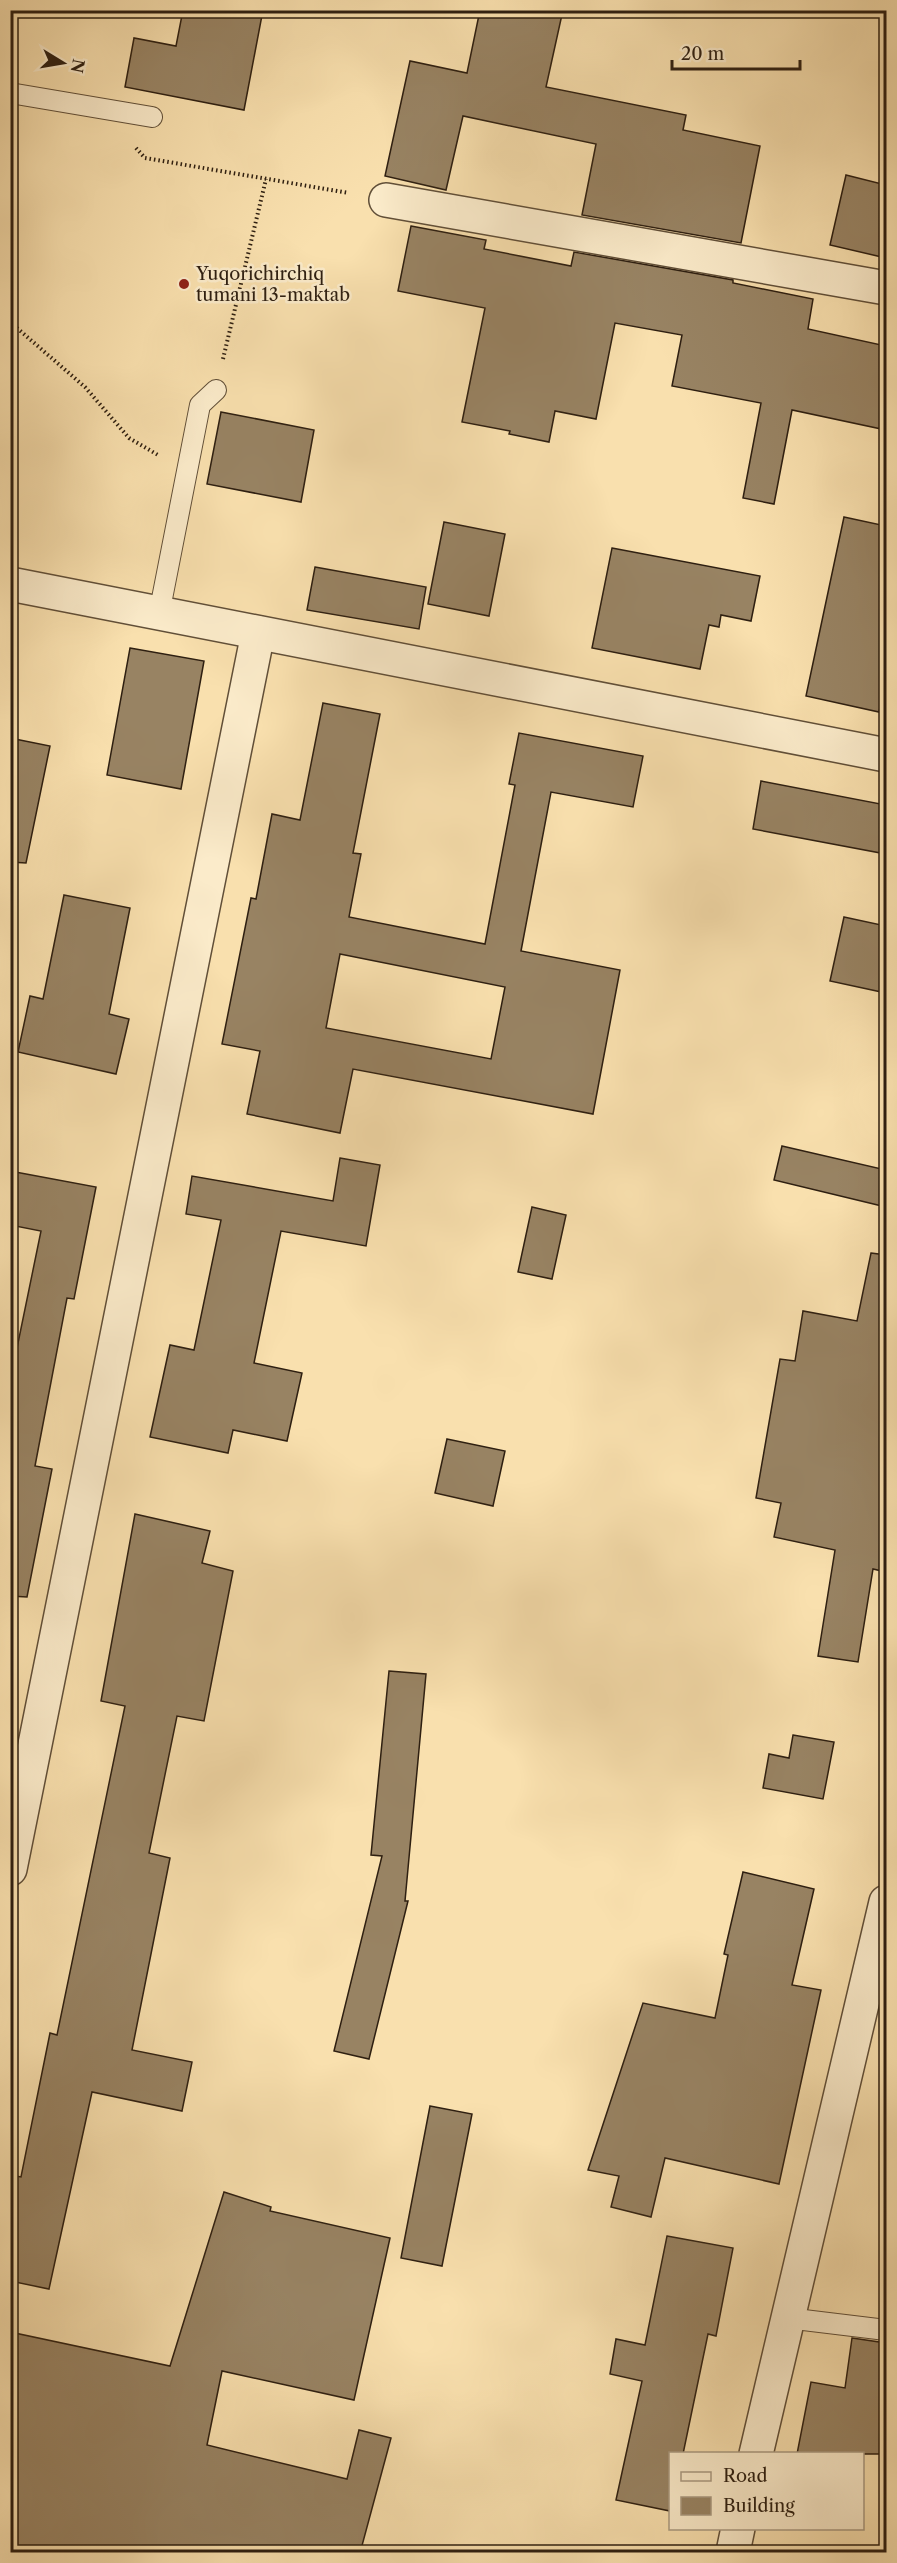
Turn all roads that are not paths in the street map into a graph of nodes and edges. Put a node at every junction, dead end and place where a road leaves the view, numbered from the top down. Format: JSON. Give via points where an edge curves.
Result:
{"nodes":[{"id":1,"x":10,"y":93,"type":"edge"},
{"id":2,"x":152,"y":117,"type":"dead end"},
{"id":3,"x":386,"y":200,"type":"road end"},
{"id":4,"x":886,"y":288,"type":"edge"},
{"id":5,"x":216,"y":390,"type":"road end"},
{"id":6,"x":10,"y":584,"type":"edge"},
{"id":7,"x":159,"y":614,"type":"junction"},
{"id":8,"x":258,"y":633,"type":"junction"},
{"id":9,"x":886,"y":755,"type":"edge"},
{"id":10,"x":10,"y":1869,"type":"edge"},
{"id":11,"x":886,"y":1902,"type":"edge"},
{"id":12,"x":787,"y":2318,"type":"junction"},
{"id":13,"x":886,"y":2330,"type":"edge"},
{"id":14,"x":756,"y":2452,"type":"edge"},
{"id":15,"x":738,"y":2530,"type":"edge"},
{"id":16,"x":733,"y":2553,"type":"edge"}],
"edges":[{"from":1,"to":2,"type":"lane"},
{"from":3,"to":4,"type":"street"},
{"from":5,"to":7,"type":"lane","via":[[200,405]]},
{"from":6,"to":7,"type":"street"},
{"from":7,"to":8,"type":"street"},
{"from":8,"to":9,"type":"street"},
{"from":8,"to":10,"type":"street"},
{"from":11,"to":12,"type":"street"},
{"from":12,"to":13,"type":"lane"},
{"from":12,"to":14,"type":"street"},
{"from":15,"to":16,"type":"street"}]}
